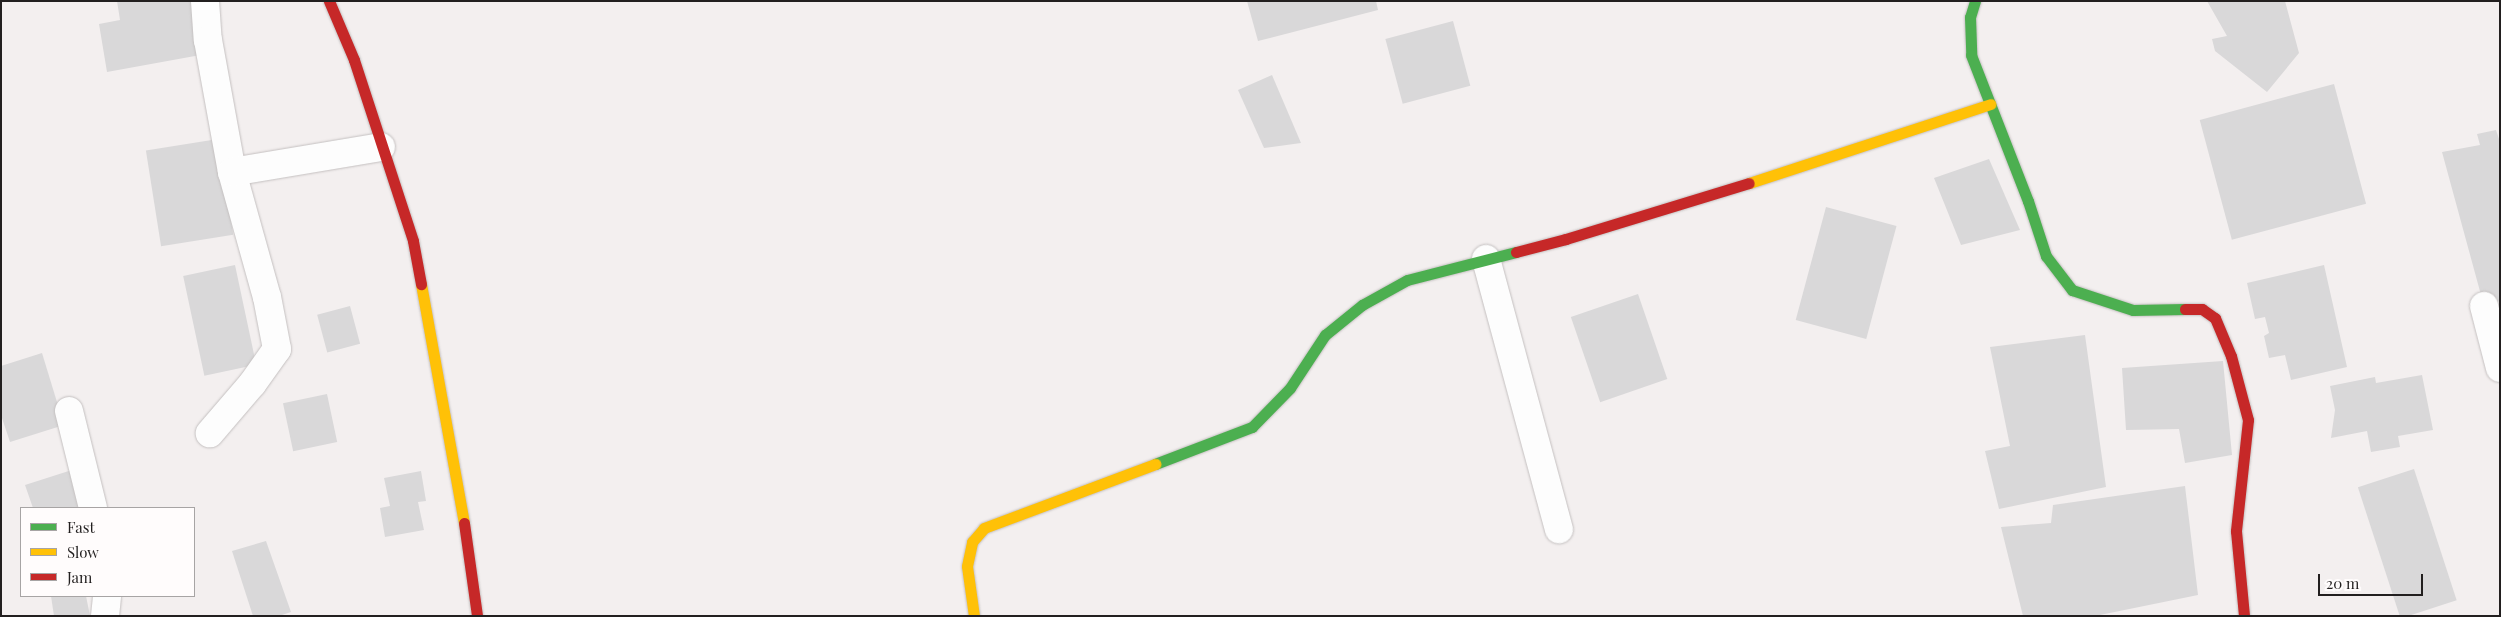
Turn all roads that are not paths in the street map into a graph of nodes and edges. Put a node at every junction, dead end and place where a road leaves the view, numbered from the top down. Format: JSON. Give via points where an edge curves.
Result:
{"nodes":[{"id":1,"x":205,"y":1,"type":"edge"},
{"id":2,"x":329,"y":1,"type":"edge"},
{"id":3,"x":1975,"y":1,"type":"edge"},
{"id":4,"x":1990,"y":104,"type":"junction"},
{"id":5,"x":380,"y":147,"type":"junction"},
{"id":6,"x":232,"y":172,"type":"junction"},
{"id":7,"x":1486,"y":259,"type":"junction"},
{"id":8,"x":2484,"y":306,"type":"dead end"},
{"id":9,"x":2500,"y":368,"type":"edge"},
{"id":10,"x":69,"y":411,"type":"dead end"},
{"id":11,"x":210,"y":433,"type":"dead end"},
{"id":12,"x":93,"y":507,"type":"edge"},
{"id":13,"x":1559,"y":529,"type":"dead end"},
{"id":14,"x":107,"y":597,"type":"edge"},
{"id":15,"x":105,"y":616,"type":"edge"},
{"id":16,"x":476,"y":616,"type":"edge"},
{"id":17,"x":974,"y":616,"type":"edge"},
{"id":18,"x":2244,"y":616,"type":"edge"}],
"edges":[{"from":1,"to":6,"type":"street","via":[[208,40]]},
{"from":2,"to":5,"type":"street","via":[[354,60]]},
{"from":3,"to":4,"type":"street","via":[[1970,17],[1971,55]]},
{"from":4,"to":7,"type":"street","via":[[1786,172],[1566,239]]},
{"from":4,"to":18,"type":"street","via":[[2046,256],[2072,290],[2132,310],[2202,309],[2215,318],[2231,356],[2248,420],[2236,531]]},
{"from":5,"to":6,"type":"street"},
{"from":5,"to":16,"type":"street","via":[[413,240],[463,514]]},
{"from":6,"to":11,"type":"street","via":[[267,296],[277,349]]},
{"from":7,"to":13,"type":"street"},
{"from":7,"to":17,"type":"street","via":[[1408,280],[1362,305],[1325,335],[1290,388],[1252,427],[984,528],[972,542],[967,566]]},
{"from":8,"to":9,"type":"street"},
{"from":10,"to":12,"type":"street"},
{"from":14,"to":15,"type":"street"}]}
